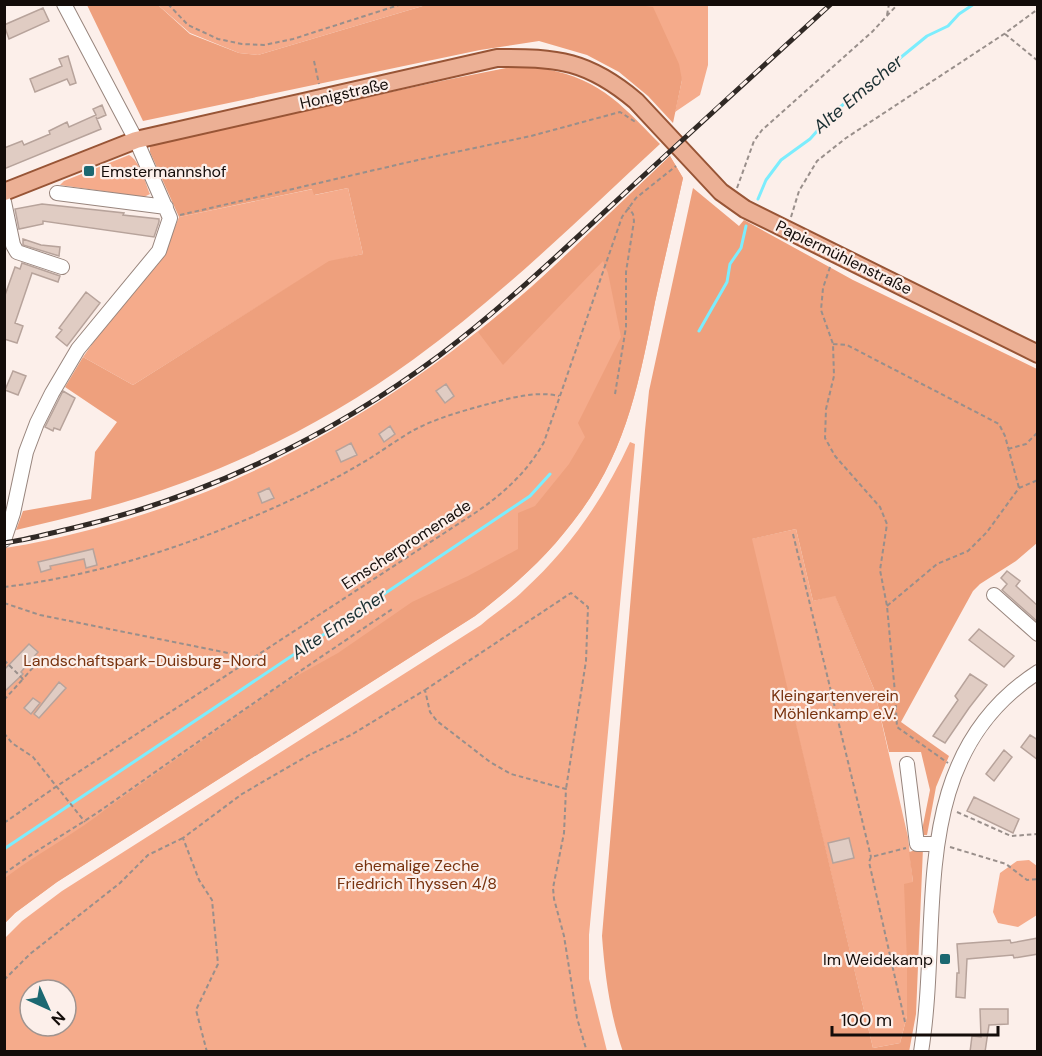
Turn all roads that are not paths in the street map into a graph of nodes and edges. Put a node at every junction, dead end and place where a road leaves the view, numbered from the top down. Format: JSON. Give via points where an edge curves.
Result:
{"nodes":[{"id":1,"x":64,"y":4,"type":"edge"},
{"id":2,"x":669,"y":136,"type":"joint"},
{"id":3,"x":136,"y":140,"type":"junction"},
{"id":4,"x":4,"y":192,"type":"edge"},
{"id":5,"x":57,"y":193,"type":"dead end"},
{"id":6,"x":4,"y":202,"type":"edge"},
{"id":7,"x":166,"y":207,"type":"junction"},
{"id":8,"x":62,"y":267,"type":"dead end"},
{"id":9,"x":1038,"y":354,"type":"edge"},
{"id":10,"x":4,"y":540,"type":"edge"},
{"id":11,"x":994,"y":595,"type":"dead end"},
{"id":12,"x":1038,"y":634,"type":"edge"},
{"id":13,"x":1038,"y":672,"type":"edge"},
{"id":14,"x":907,"y":764,"type":"dead end"},
{"id":15,"x":936,"y":844,"type":"junction"},
{"id":16,"x":921,"y":1052,"type":"edge"}],
"edges":[{"from":1,"to":3,"type":"street"},
{"from":2,"to":3,"type":"main road","name":"Honigstraße","via":[[636,101],[605,77],[537,57],[497,58]]},
{"from":2,"to":9,"type":"main road","name":"Papiermühlenstraße","via":[[722,192],[745,208]]},
{"from":3,"to":4,"type":"main road","name":"Honigstraße"},
{"from":3,"to":7,"type":"street"},
{"from":5,"to":7,"type":"street"},
{"from":6,"to":8,"type":"street","via":[[17,252]]},
{"from":7,"to":10,"type":"street","via":[[169,227],[159,251],[78,349],[37,423]]},
{"from":11,"to":12,"type":"street"},
{"from":13,"to":15,"type":"street","via":[[1017,685],[978,727],[956,769]]},
{"from":14,"to":15,"type":"street","via":[[918,844]]},
{"from":15,"to":16,"type":"street","via":[[927,1014]]}]}
